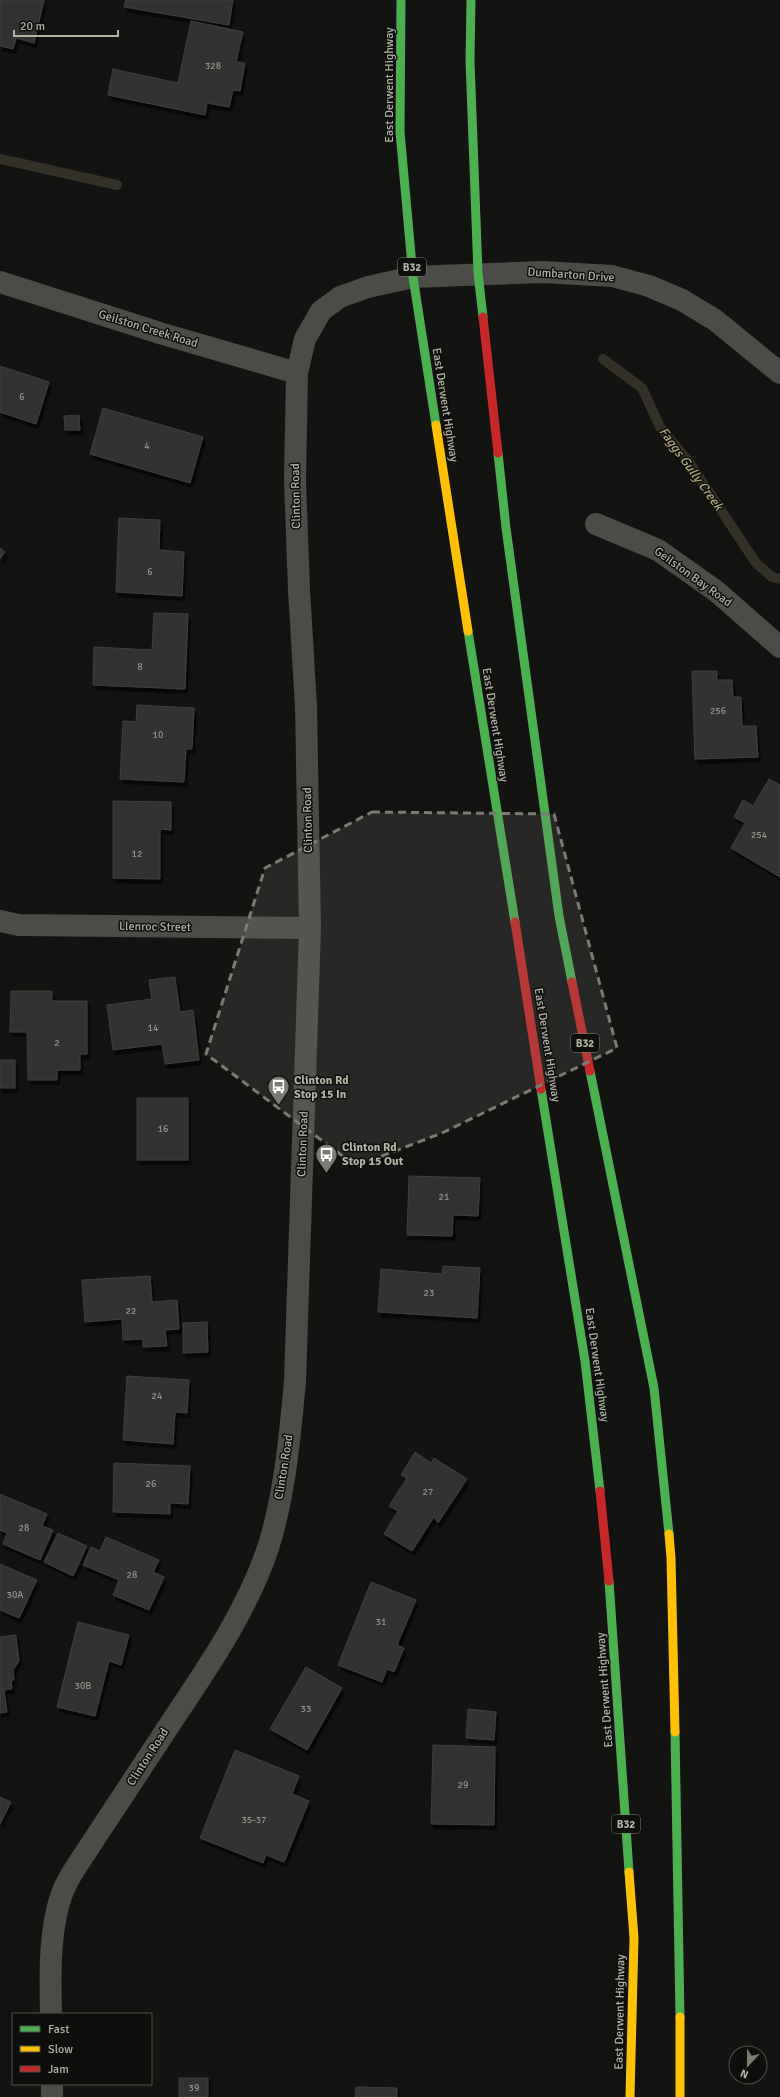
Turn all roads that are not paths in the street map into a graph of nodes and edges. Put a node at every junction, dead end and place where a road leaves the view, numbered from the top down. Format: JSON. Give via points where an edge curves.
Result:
{"nodes":[{"id":1,"x":401,"y":0,"type":"edge"},
{"id":2,"x":471,"y":0,"type":"edge"},
{"id":3,"x":478,"y":273,"type":"junction"},
{"id":4,"x":413,"y":277,"type":"junction"},
{"id":5,"x":0,"y":282,"type":"edge"},
{"id":6,"x":297,"y":373,"type":"junction"},
{"id":7,"x":780,"y":373,"type":"edge"},
{"id":8,"x":596,"y":524,"type":"dead end"},
{"id":9,"x":780,"y":647,"type":"edge"},
{"id":10,"x":0,"y":921,"type":"edge"},
{"id":11,"x":310,"y":928,"type":"junction"},
{"id":12,"x":51,"y":2013,"type":"edge"},
{"id":13,"x":52,"y":2085,"type":"edge"},
{"id":14,"x":52,"y":2097,"type":"edge"},
{"id":15,"x":630,"y":2097,"type":"edge"},
{"id":16,"x":680,"y":2097,"type":"edge"}],
"edges":[{"from":1,"to":4,"type":"main road","name":"East Derwent Highway","number":"B32","via":[[400,132]]},
{"from":2,"to":3,"type":"main road","number":"B32","via":[[470,61]]},
{"from":3,"to":4,"type":"street","name":"Clinton Road"},
{"from":3,"to":7,"type":"street","name":"Dumbarton Drive","via":[[543,272],[612,276],[649,286],[682,300],[715,320]]},
{"from":3,"to":16,"type":"main road","number":"B32","via":[[506,528],[559,916],[654,1388],[671,1558],[680,1947]]},
{"from":4,"to":6,"type":"street","name":"Clinton Road","via":[[368,286],[340,297],[321,312],[305,339]]},
{"from":4,"to":15,"type":"main road","name":"East Derwent Highway","number":"B32","via":[[586,1361],[607,1552],[634,1938]]},
{"from":5,"to":6,"type":"street","name":"Geilston Creek Road"},
{"from":6,"to":11,"type":"street","name":"Clinton Road","via":[[295,480],[306,706]]},
{"from":8,"to":9,"type":"street","name":"Geilston Bay Road","via":[[658,550],[716,591]]},
{"from":10,"to":11,"type":"street","name":"Llenroc Street","via":[[19,925]]},
{"from":11,"to":12,"type":"street","name":"Clinton Road","via":[[295,1381],[289,1445],[268,1548],[229,1631],[76,1866],[63,1891],[55,1921],[50,1980]]},
{"from":13,"to":14,"type":"street"}]}
